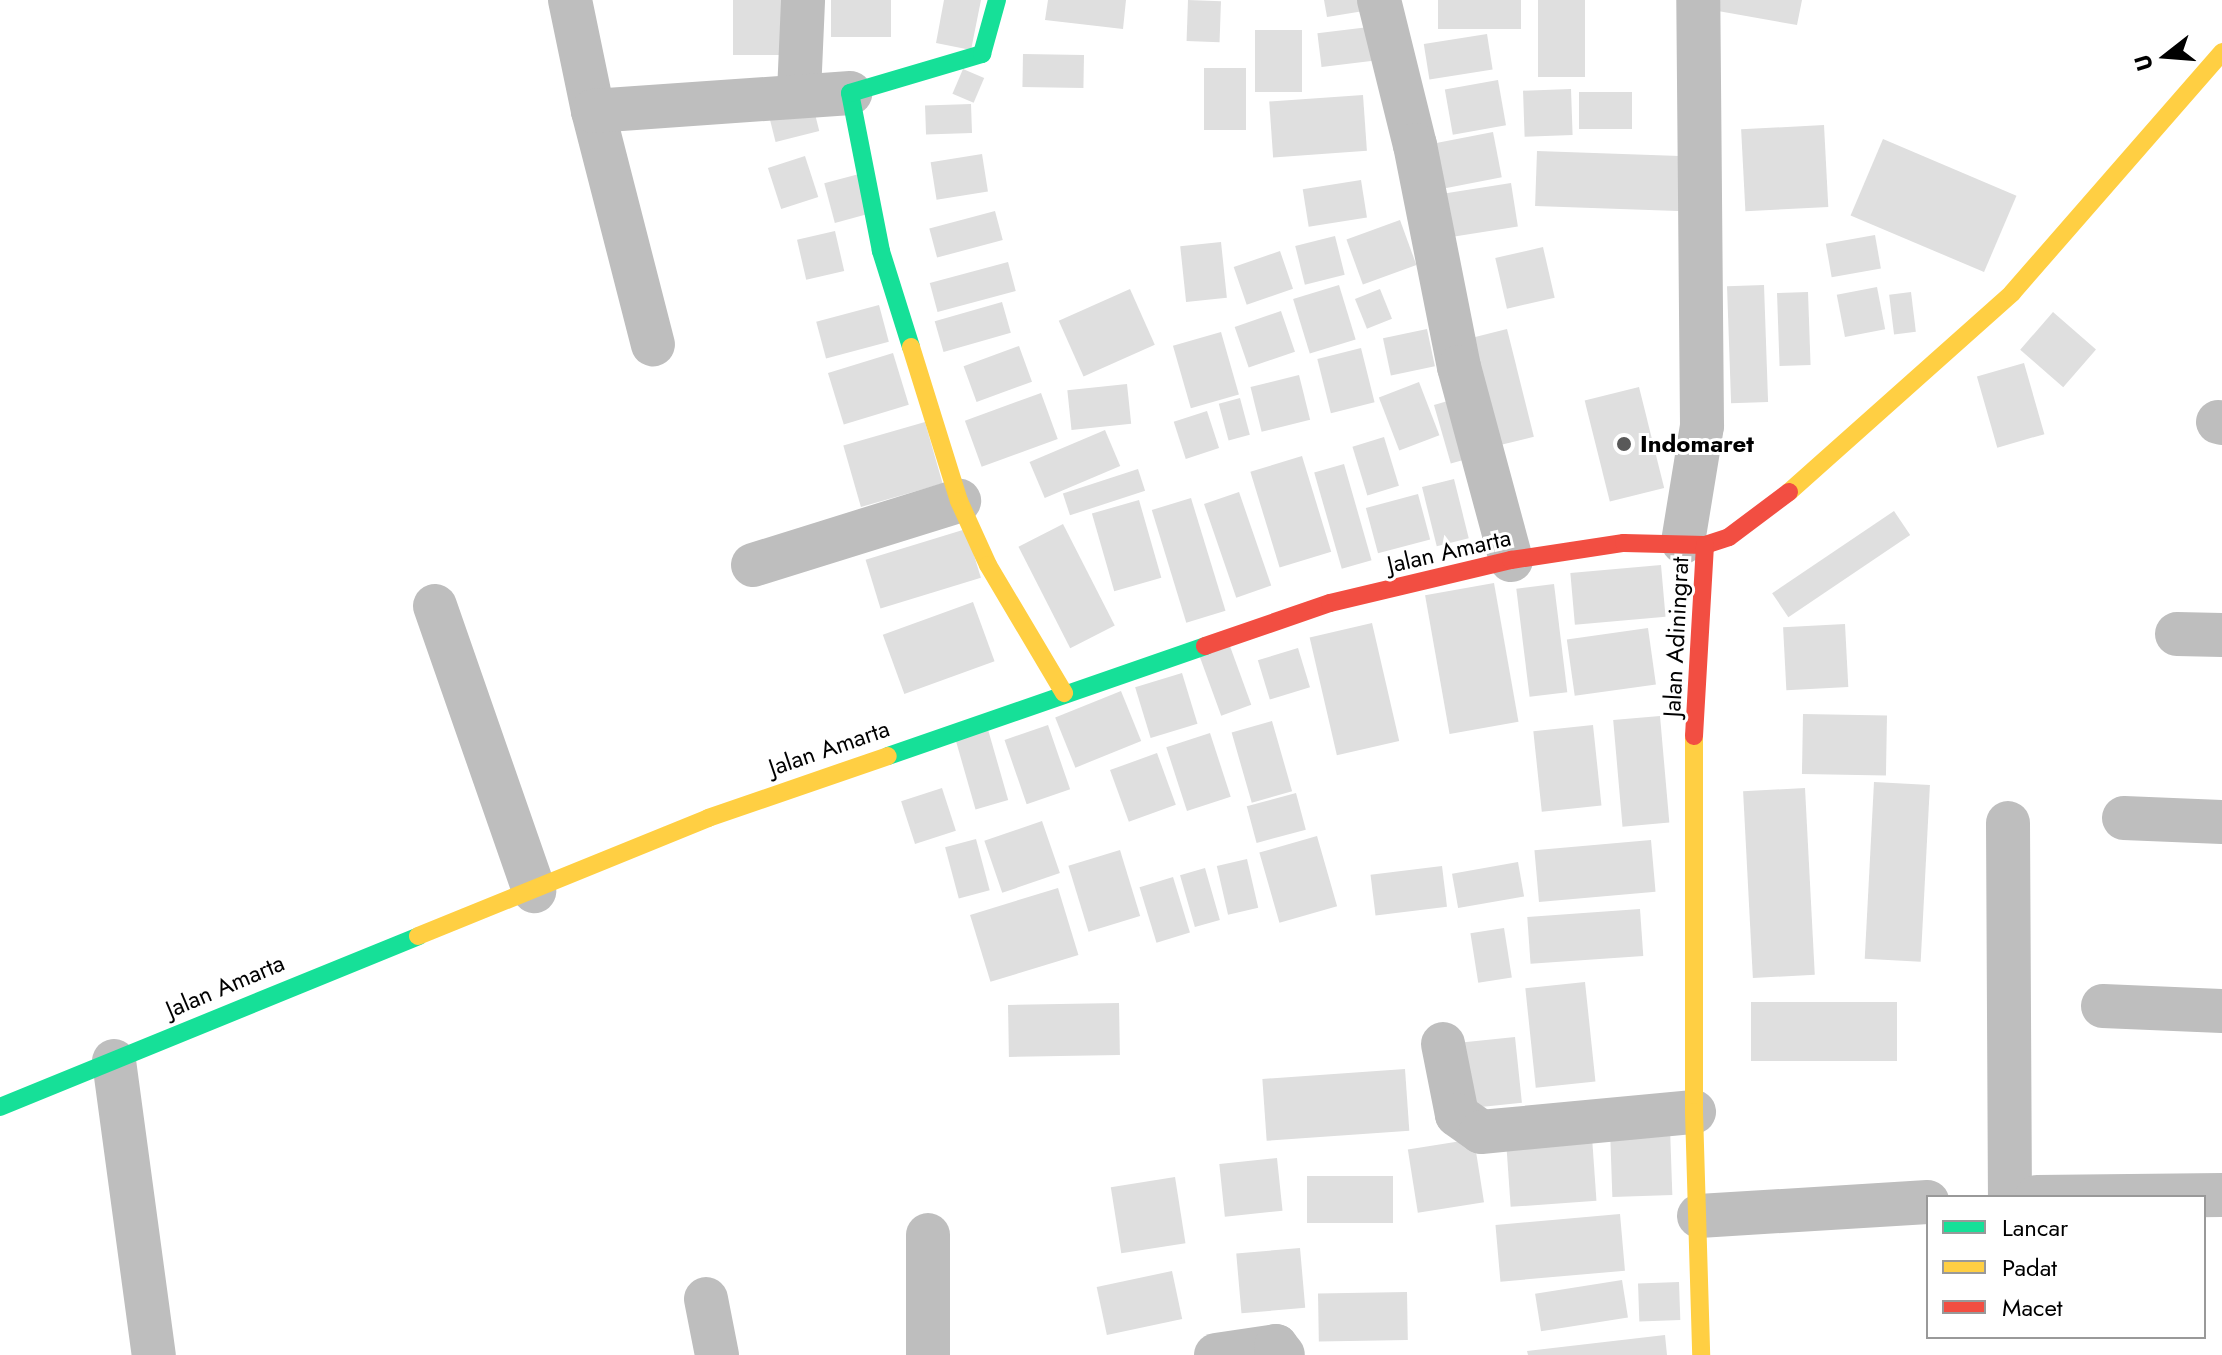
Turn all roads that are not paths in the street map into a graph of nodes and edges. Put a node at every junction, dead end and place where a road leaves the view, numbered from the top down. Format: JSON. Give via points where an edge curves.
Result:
{"nodes":[{"id":1,"x":570,"y":0,"type":"edge"},
{"id":2,"x":803,"y":0,"type":"edge"},
{"id":3,"x":997,"y":0,"type":"edge"},
{"id":4,"x":1379,"y":0,"type":"edge"},
{"id":5,"x":1698,"y":0,"type":"edge"},
{"id":6,"x":2222,"y":52,"type":"edge"},
{"id":7,"x":799,"y":93,"type":"junction"},
{"id":8,"x":850,"y":93,"type":"junction"},
{"id":9,"x":593,"y":111,"type":"junction"},
{"id":10,"x":653,"y":344,"type":"dead end"},
{"id":11,"x":959,"y":501,"type":"junction"},
{"id":12,"x":1694,"y":543,"type":"junction"},
{"id":13,"x":1511,"y":560,"type":"junction"},
{"id":14,"x":753,"y":565,"type":"dead end"},
{"id":15,"x":435,"y":606,"type":"dead end"},
{"id":16,"x":2177,"y":634,"type":"dead end"},
{"id":17,"x":2222,"y":635,"type":"edge"},
{"id":18,"x":1064,"y":693,"type":"junction"},
{"id":19,"x":2124,"y":818,"type":"dead end"},
{"id":20,"x":2222,"y":822,"type":"edge"},
{"id":21,"x":2008,"y":823,"type":"dead end"},
{"id":22,"x":534,"y":891,"type":"junction"},
{"id":23,"x":2103,"y":1006,"type":"dead end"},
{"id":24,"x":2222,"y":1011,"type":"edge"},
{"id":25,"x":1443,"y":1044,"type":"dead end"},
{"id":26,"x":114,"y":1061,"type":"junction"},
{"id":27,"x":0,"y":1107,"type":"edge"},
{"id":28,"x":1694,"y":1112,"type":"junction"},
{"id":29,"x":2010,"y":1195,"type":"edge"},
{"id":30,"x":1926,"y":1202,"type":"edge"},
{"id":31,"x":1699,"y":1216,"type":"junction"},
{"id":32,"x":928,"y":1235,"type":"dead end"},
{"id":33,"x":706,"y":1299,"type":"dead end"},
{"id":34,"x":154,"y":1355,"type":"edge"},
{"id":35,"x":717,"y":1355,"type":"edge"},
{"id":36,"x":928,"y":1355,"type":"edge"},
{"id":37,"x":1216,"y":1355,"type":"edge"},
{"id":38,"x":1283,"y":1355,"type":"edge"},
{"id":39,"x":1701,"y":1355,"type":"edge"}],
"edges":[{"from":1,"to":9,"type":"street"},
{"from":2,"to":7,"type":"street"},
{"from":3,"to":8,"type":"street","via":[[982,54]]},
{"from":4,"to":13,"type":"street","via":[[1415,145],[1459,367]]},
{"from":5,"to":12,"type":"street","via":[[1702,426]]},
{"from":6,"to":12,"type":"street","name":"Jalan Adiningrat","via":[[2012,293],[1752,523]]},
{"from":7,"to":8,"type":"street"},
{"from":7,"to":9,"type":"street"},
{"from":8,"to":11,"type":"street","via":[[881,251]]},
{"from":9,"to":10,"type":"street"},
{"from":11,"to":14,"type":"street"},
{"from":11,"to":18,"type":"street","via":[[988,565]]},
{"from":12,"to":13,"type":"street","name":"Jalan Amarta","via":[[1624,543]]},
{"from":12,"to":28,"type":"street","name":"Jalan Adiningrat"},
{"from":13,"to":18,"type":"street","name":"Jalan Amarta","via":[[1330,603]]},
{"from":15,"to":22,"type":"street"},
{"from":16,"to":17,"type":"street"},
{"from":18,"to":22,"type":"street","name":"Jalan Amarta","via":[[736,807]]},
{"from":19,"to":20,"type":"street"},
{"from":21,"to":29,"type":"street"},
{"from":22,"to":26,"type":"street","name":"Jalan Amarta","via":[[274,991]]},
{"from":23,"to":24,"type":"street"},
{"from":25,"to":28,"type":"street","via":[[1457,1115],[1481,1132]]},
{"from":26,"to":27,"type":"street","name":"Jalan Amarta"},
{"from":26,"to":34,"type":"street"},
{"from":28,"to":31,"type":"street","name":"Jalan Adiningrat"},
{"from":30,"to":31,"type":"street"},
{"from":31,"to":39,"type":"street","name":"Jalan Adiningrat"},
{"from":32,"to":36,"type":"street"},
{"from":33,"to":35,"type":"street"},
{"from":37,"to":38,"type":"street","via":[[1276,1346]]}]}
